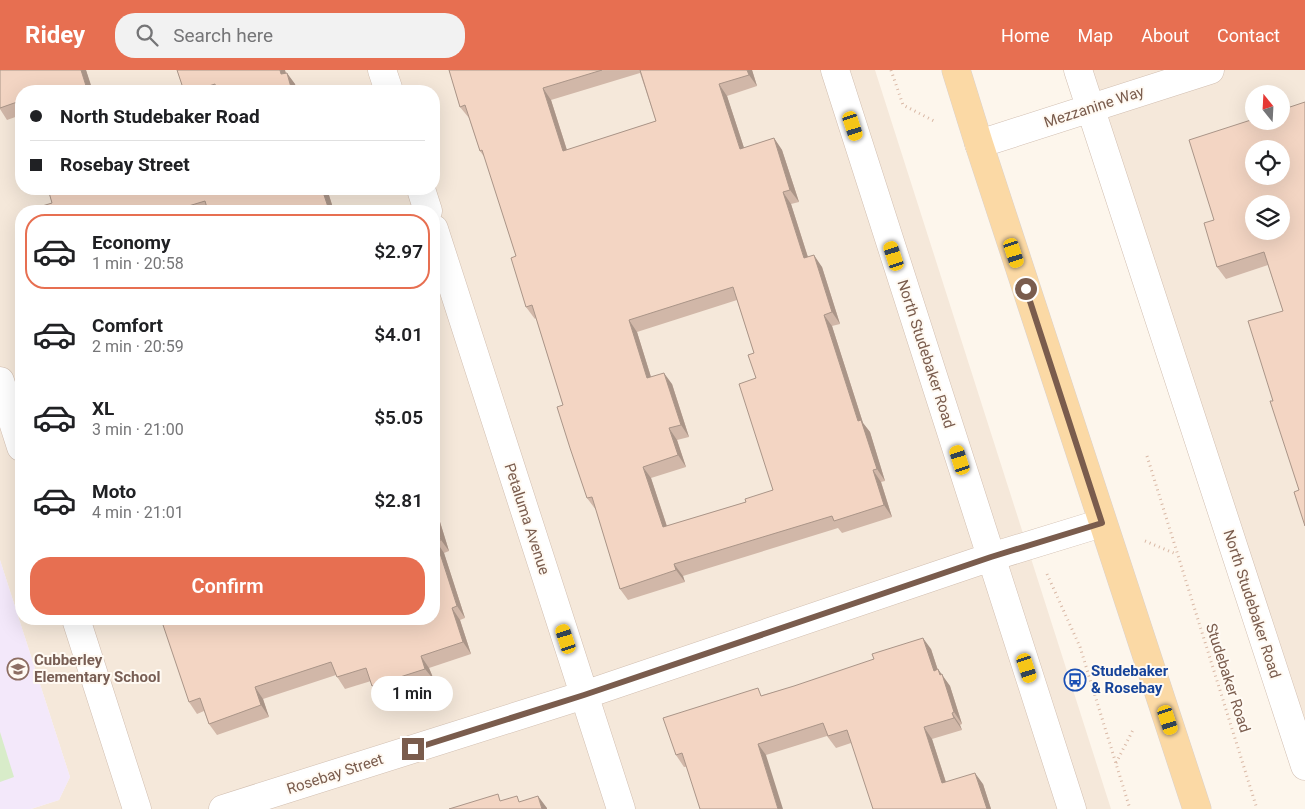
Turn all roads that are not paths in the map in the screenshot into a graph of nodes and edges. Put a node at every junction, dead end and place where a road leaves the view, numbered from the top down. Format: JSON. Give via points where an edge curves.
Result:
{"nodes":[{"id":1,"x":382,"y":70,"type":"edge"},
{"id":2,"x":835,"y":70,"type":"edge"},
{"id":3,"x":956,"y":70,"type":"edge"},
{"id":4,"x":1078,"y":70,"type":"edge"},
{"id":5,"x":1210,"y":70,"type":"edge"},
{"id":6,"x":387,"y":85,"type":"edge"},
{"id":7,"x":1090,"y":107,"type":"junction"},
{"id":8,"x":979,"y":144,"type":"junction"},
{"id":9,"x":440,"y":248,"type":"edge"},
{"id":10,"x":0,"y":381,"type":"edge"},
{"id":11,"x":15,"y":429,"type":"edge"},
{"id":12,"x":1102,"y":523,"type":"junction"},
{"id":13,"x":991,"y":557,"type":"junction"},
{"id":14,"x":78,"y":625,"type":"edge"},
{"id":15,"x":584,"y":695,"type":"junction"},
{"id":16,"x":1305,"y":766,"type":"edge"},
{"id":17,"x":137,"y":809,"type":"edge"},
{"id":18,"x":223,"y":809,"type":"edge"},
{"id":19,"x":621,"y":809,"type":"edge"},
{"id":20,"x":1072,"y":809,"type":"edge"},
{"id":21,"x":1197,"y":809,"type":"edge"}],
"edges":[{"from":1,"to":6,"type":"street"},
{"from":2,"to":13,"type":"street","name":"North Studebaker Road"},
{"from":3,"to":8,"type":"main road"},
{"from":4,"to":7,"type":"street","name":"North Studebaker Road"},
{"from":5,"to":7,"type":"street","name":"Mezzanine Way"},
{"from":7,"to":8,"type":"street","name":"Mezzanine Way"},
{"from":7,"to":16,"type":"street","name":"North Studebaker Road"},
{"from":8,"to":12,"type":"main road"},
{"from":9,"to":15,"type":"street","name":"Petaluma Avenue"},
{"from":10,"to":11,"type":"street"},
{"from":12,"to":13,"type":"street","name":"Rosebay Street"},
{"from":12,"to":21,"type":"main road"},
{"from":13,"to":15,"type":"street","name":"Rosebay Street"},
{"from":13,"to":20,"type":"street","name":"North Studebaker Road"},
{"from":14,"to":17,"type":"street"},
{"from":15,"to":18,"type":"street","name":"Rosebay Street"},
{"from":15,"to":19,"type":"street","name":"Petaluma Avenue"}]}
